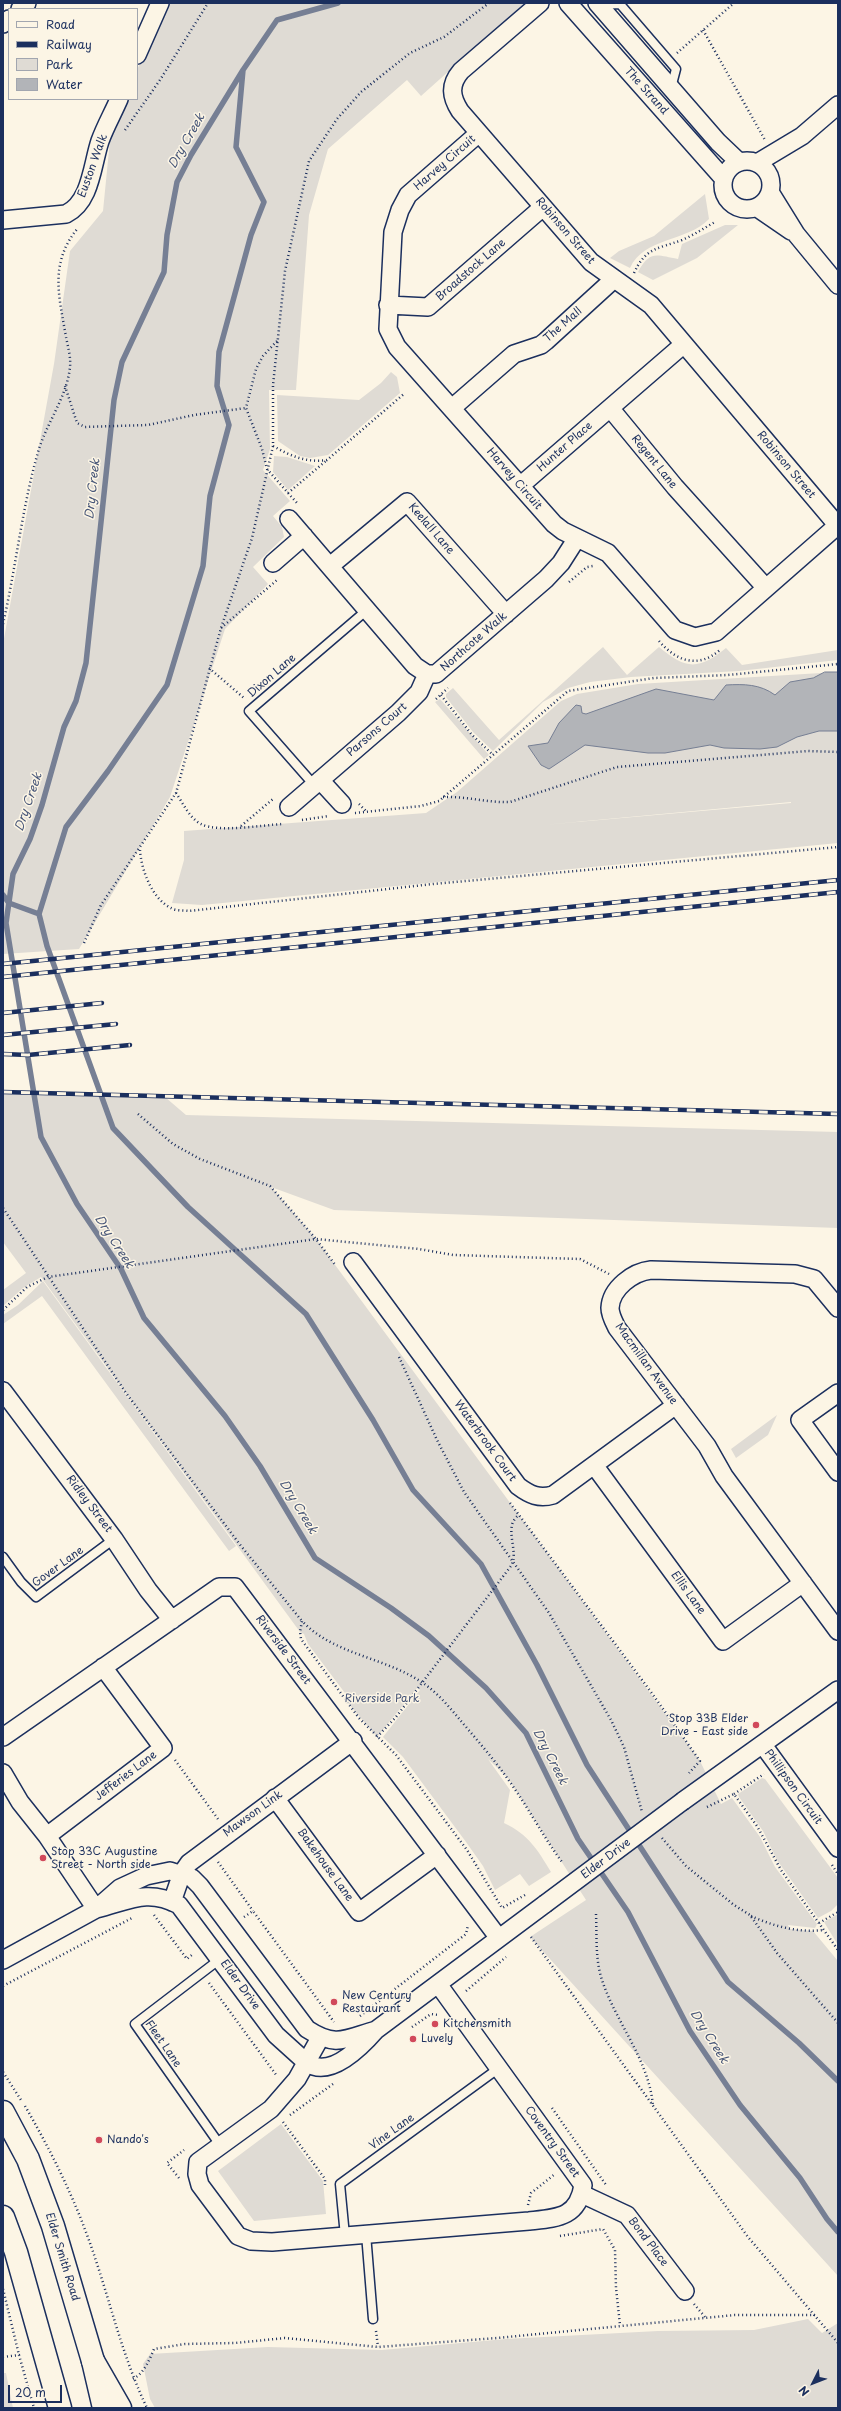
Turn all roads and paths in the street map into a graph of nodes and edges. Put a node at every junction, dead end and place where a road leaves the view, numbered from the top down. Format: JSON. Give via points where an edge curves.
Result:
{"nodes":[{"id":1,"x":160,"y":3,"type":"edge"},
{"id":2,"x":208,"y":3,"type":"edge"},
{"id":3,"x":489,"y":3,"type":"edge"},
{"id":4,"x":540,"y":3,"type":"edge"},
{"id":5,"x":568,"y":3,"type":"edge"},
{"id":6,"x":734,"y":3,"type":"edge"},
{"id":7,"x":598,"y":4,"type":"edge"},
{"id":8,"x":703,"y":30,"type":"junction"},
{"id":9,"x":138,"y":53,"type":"edge"},
{"id":10,"x":674,"y":55,"type":"dead end"},
{"id":11,"x":119,"y":100,"type":"edge"},
{"id":12,"x":838,"y":105,"type":"edge"},
{"id":13,"x":479,"y":133,"type":"junction"},
{"id":14,"x":121,"y":136,"type":"dead end"},
{"id":15,"x":802,"y":136,"type":"junction"},
{"id":16,"x":767,"y":144,"type":"dead end"},
{"id":17,"x":739,"y":162,"type":"junction"},
{"id":18,"x":757,"y":163,"type":"junction"},
{"id":19,"x":724,"y":179,"type":"junction"},
{"id":20,"x":770,"y":184,"type":"junction"},
{"id":21,"x":543,"y":207,"type":"junction"},
{"id":22,"x":756,"y":207,"type":"junction"},
{"id":23,"x":3,"y":220,"type":"edge"},
{"id":24,"x":715,"y":222,"type":"dead end"},
{"id":25,"x":83,"y":224,"type":"dead end"},
{"id":26,"x":796,"y":234,"type":"junction"},
{"id":27,"x":620,"y":283,"type":"junction"},
{"id":28,"x":838,"y":285,"type":"edge"},
{"id":29,"x":388,"y":305,"type":"junction"},
{"id":30,"x":278,"y":341,"type":"junction"},
{"id":31,"x":684,"y":344,"type":"junction"},
{"id":32,"x":65,"y":385,"type":"junction"},
{"id":33,"x":405,"y":392,"type":"dead end"},
{"id":34,"x":246,"y":408,"type":"junction"},
{"id":35,"x":452,"y":408,"type":"junction"},
{"id":36,"x":610,"y":408,"type":"junction"},
{"id":37,"x":273,"y":446,"type":"junction"},
{"id":38,"x":327,"y":460,"type":"junction"},
{"id":39,"x":267,"y":469,"type":"junction"},
{"id":40,"x":520,"y":486,"type":"junction"},
{"id":41,"x":289,"y":519,"type":"dead end"},
{"id":42,"x":838,"y":526,"type":"edge"},
{"id":43,"x":304,"y":536,"type":"junction"},
{"id":44,"x":577,"y":538,"type":"junction"},
{"id":45,"x":330,"y":566,"type":"junction"},
{"id":46,"x":278,"y":569,"type":"joint"},
{"id":47,"x":598,"y":571,"type":"dead end"},
{"id":48,"x":564,"y":587,"type":"dead end"},
{"id":49,"x":766,"y":588,"type":"junction"},
{"id":50,"x":366,"y":610,"type":"junction"},
{"id":51,"x":506,"y":614,"type":"junction"},
{"id":52,"x":3,"y":624,"type":"edge"},
{"id":53,"x":221,"y":628,"type":"junction"},
{"id":54,"x":658,"y":640,"type":"dead end"},
{"id":55,"x":722,"y":648,"type":"dead end"},
{"id":56,"x":838,"y":664,"type":"edge"},
{"id":57,"x":210,"y":668,"type":"junction"},
{"id":58,"x":427,"y":674,"type":"junction"},
{"id":59,"x":451,"y":686,"type":"dead end"},
{"id":60,"x":441,"y":695,"type":"junction"},
{"id":61,"x":435,"y":700,"type":"dead end"},
{"id":62,"x":246,"y":701,"type":"dead end"},
{"id":63,"x":838,"y":752,"type":"edge"},
{"id":64,"x":493,"y":755,"type":"junction"},
{"id":65,"x":317,"y":783,"type":"junction"},
{"id":66,"x":176,"y":793,"type":"junction"},
{"id":67,"x":443,"y":798,"type":"junction"},
{"id":68,"x":288,"y":808,"type":"junction"},
{"id":69,"x":346,"y":809,"type":"junction"},
{"id":70,"x":367,"y":812,"type":"junction"},
{"id":71,"x":284,"y":824,"type":"dead end"},
{"id":72,"x":241,"y":826,"type":"junction"},
{"id":73,"x":838,"y":847,"type":"edge"},
{"id":74,"x":140,"y":849,"type":"junction"},
{"id":75,"x":84,"y":943,"type":"dead end"},
{"id":76,"x":138,"y":1114,"type":"dead end"},
{"id":77,"x":3,"y":1208,"type":"edge"},
{"id":78,"x":316,"y":1239,"type":"junction"},
{"id":79,"x":353,"y":1262,"type":"dead end"},
{"id":80,"x":338,"y":1269,"type":"dead end"},
{"id":81,"x":48,"y":1277,"type":"junction"},
{"id":82,"x":626,"y":1282,"type":"junction"},
{"id":83,"x":838,"y":1308,"type":"edge"},
{"id":84,"x":3,"y":1310,"type":"edge"},
{"id":85,"x":410,"y":1368,"type":"dead end"},
{"id":86,"x":3,"y":1391,"type":"edge"},
{"id":87,"x":838,"y":1393,"type":"edge"},
{"id":88,"x":676,"y":1405,"type":"junction"},
{"id":89,"x":594,"y":1465,"type":"junction"},
{"id":90,"x":838,"y":1472,"type":"edge"},
{"id":91,"x":507,"y":1500,"type":"dead end"},
{"id":92,"x":519,"y":1515,"type":"junction"},
{"id":93,"x":114,"y":1539,"type":"junction"},
{"id":94,"x":3,"y":1556,"type":"edge"},
{"id":95,"x":514,"y":1561,"type":"junction"},
{"id":96,"x":803,"y":1583,"type":"junction"},
{"id":97,"x":172,"y":1620,"type":"junction"},
{"id":98,"x":302,"y":1622,"type":"junction"},
{"id":99,"x":838,"y":1631,"type":"edge"},
{"id":100,"x":103,"y":1667,"type":"junction"},
{"id":101,"x":422,"y":1682,"type":"junction"},
{"id":102,"x":838,"y":1690,"type":"edge"},
{"id":103,"x":3,"y":1737,"type":"edge"},
{"id":104,"x":377,"y":1737,"type":"junction"},
{"id":105,"x":353,"y":1742,"type":"junction"},
{"id":106,"x":763,"y":1745,"type":"junction"},
{"id":107,"x":163,"y":1748,"type":"junction"},
{"id":108,"x":3,"y":1773,"type":"edge"},
{"id":109,"x":684,"y":1778,"type":"dead end"},
{"id":110,"x":275,"y":1798,"type":"junction"},
{"id":111,"x":706,"y":1808,"type":"dead end"},
{"id":112,"x":645,"y":1816,"type":"dead end"},
{"id":113,"x":222,"y":1824,"type":"dead end"},
{"id":114,"x":657,"y":1832,"type":"dead end"},
{"id":115,"x":47,"y":1836,"type":"junction"},
{"id":116,"x":838,"y":1848,"type":"edge"},
{"id":117,"x":437,"y":1855,"type":"junction"},
{"id":118,"x":222,"y":1856,"type":"dead end"},
{"id":119,"x":562,"y":1862,"type":"dead end"},
{"id":120,"x":182,"y":1873,"type":"junction"},
{"id":121,"x":530,"y":1892,"type":"dead end"},
{"id":122,"x":172,"y":1902,"type":"junction"},
{"id":123,"x":96,"y":1909,"type":"junction"},
{"id":124,"x":150,"y":1909,"type":"dead end"},
{"id":125,"x":253,"y":1911,"type":"junction"},
{"id":126,"x":838,"y":1912,"type":"edge"},
{"id":127,"x":596,"y":1914,"type":"dead end"},
{"id":128,"x":750,"y":1915,"type":"junction"},
{"id":129,"x":136,"y":1916,"type":"dead end"},
{"id":130,"x":242,"y":1919,"type":"dead end"},
{"id":131,"x":469,"y":1923,"type":"dead end"},
{"id":132,"x":819,"y":1923,"type":"junction"},
{"id":133,"x":824,"y":1930,"type":"junction"},
{"id":134,"x":535,"y":1933,"type":"dead end"},
{"id":135,"x":498,"y":1937,"type":"junction"},
{"id":136,"x":530,"y":1937,"type":"junction"},
{"id":137,"x":524,"y":1942,"type":"dead end"},
{"id":138,"x":838,"y":1950,"type":"edge"},
{"id":139,"x":196,"y":1952,"type":"dead end"},
{"id":140,"x":512,"y":1952,"type":"dead end"},
{"id":141,"x":190,"y":1957,"type":"junction"},
{"id":142,"x":4,"y":1959,"type":"edge"},
{"id":143,"x":220,"y":1959,"type":"junction"},
{"id":144,"x":202,"y":1973,"type":"junction"},
{"id":145,"x":438,"y":1984,"type":"junction"},
{"id":146,"x":3,"y":1986,"type":"edge"},
{"id":147,"x":468,"y":1995,"type":"dead end"},
{"id":148,"x":358,"y":2017,"type":"dead end"},
{"id":149,"x":838,"y":2023,"type":"edge"},
{"id":150,"x":339,"y":2027,"type":"dead end"},
{"id":151,"x":376,"y":2030,"type":"junction"},
{"id":152,"x":320,"y":2038,"type":"junction"},
{"id":153,"x":307,"y":2063,"type":"junction"},
{"id":154,"x":499,"y":2068,"type":"junction"},
{"id":155,"x":3,"y":2072,"type":"edge"},
{"id":156,"x":279,"y":2079,"type":"dead end"},
{"id":157,"x":336,"y":2082,"type":"dead end"},
{"id":158,"x":551,"y":2107,"type":"dead end"},
{"id":159,"x":653,"y":2108,"type":"junction"},
{"id":160,"x":3,"y":2112,"type":"edge"},
{"id":161,"x":282,"y":2120,"type":"junction"},
{"id":162,"x":276,"y":2124,"type":"dead end"},
{"id":163,"x":220,"y":2145,"type":"junction"},
{"id":164,"x":326,"y":2187,"type":"dead end"},
{"id":165,"x":607,"y":2188,"type":"dead end"},
{"id":166,"x":582,"y":2194,"type":"junction"},
{"id":167,"x":3,"y":2217,"type":"edge"},
{"id":168,"x":366,"y":2234,"type":"junction"},
{"id":169,"x":345,"y":2236,"type":"junction"},
{"id":170,"x":552,"y":2236,"type":"dead end"},
{"id":171,"x":3,"y":2289,"type":"edge"},
{"id":172,"x":684,"y":2291,"type":"dead end"},
{"id":173,"x":815,"y":2316,"type":"junction"},
{"id":174,"x":373,"y":2319,"type":"dead end"},
{"id":175,"x":620,"y":2325,"type":"junction"},
{"id":176,"x":838,"y":2343,"type":"edge"},
{"id":177,"x":19,"y":2355,"type":"junction"},
{"id":178,"x":3,"y":2357,"type":"edge"},
{"id":179,"x":93,"y":2361,"type":"junction"},
{"id":180,"x":134,"y":2379,"type":"junction"},
{"id":181,"x":34,"y":2408,"type":"edge"},
{"id":182,"x":60,"y":2408,"type":"edge"},
{"id":183,"x":104,"y":2408,"type":"edge"},
{"id":184,"x":120,"y":2408,"type":"edge"},
{"id":185,"x":147,"y":2408,"type":"edge"}],
"edges":[{"from":1,"to":9,"type":"street"},
{"from":2,"to":14,"type":"path"},
{"from":3,"to":30,"type":"path","via":[[444,37],[410,53],[361,92],[337,119],[309,161],[285,270]]},
{"from":4,"to":13,"type":"street","name":"Robinson Street","via":[[456,77],[452,90],[453,100]]},
{"from":5,"to":19,"type":"street","name":"The Strand"},
{"from":6,"to":8,"type":"path"},
{"from":7,"to":17,"type":"street","name":"The Strand","via":[[727,152]]},
{"from":8,"to":10,"type":"path"},
{"from":8,"to":16,"type":"path"},
{"from":11,"to":23,"type":"street","name":"Euston Walk","via":[[100,141],[85,194],[73,210],[66,214]]},
{"from":12,"to":15,"type":"street"},
{"from":13,"to":21,"type":"street","name":"Robinson Street"},
{"from":13,"to":29,"type":"street","name":"Harvey Circuit","via":[[408,195],[400,210],[393,232]]},
{"from":15,"to":18,"type":"street"},
{"from":15,"to":20,"type":"street"},
{"from":17,"to":18,"type":"street","via":[[747,160]]},
{"from":17,"to":19,"type":"street","via":[[731,166]]},
{"from":18,"to":20,"type":"street","via":[[765,168]]},
{"from":19,"to":22,"type":"street","via":[[724,192],[729,200],[746,209]]},
{"from":20,"to":22,"type":"street","via":[[763,202]]},
{"from":20,"to":26,"type":"street"},
{"from":21,"to":27,"type":"street","name":"Robinson Street","via":[[591,262]]},
{"from":21,"to":29,"type":"street","name":"Broadstock Lane","via":[[428,307]]},
{"from":22,"to":26,"type":"street"},
{"from":24,"to":27,"type":"path","via":[[683,239],[648,252]]},
{"from":25,"to":32,"type":"path","via":[[67,242],[57,289],[70,356]]},
{"from":26,"to":28,"type":"street"},
{"from":27,"to":31,"type":"street","name":"Robinson Street","via":[[652,305]]},
{"from":27,"to":35,"type":"street","name":"The Mall","via":[[541,345],[514,354]]},
{"from":29,"to":35,"type":"street","name":"Harvey Circuit","via":[[388,329],[391,338]]},
{"from":30,"to":34,"type":"path","via":[[263,356],[256,369]]},
{"from":30,"to":37,"type":"path","via":[[273,385]]},
{"from":31,"to":36,"type":"street"},
{"from":31,"to":42,"type":"street","name":"Robinson Street"},
{"from":32,"to":34,"type":"path","via":[[77,422],[85,427],[148,425]]},
{"from":32,"to":52,"type":"path","via":[[39,450],[20,530],[14,578]]},
{"from":33,"to":38,"type":"path"},
{"from":34,"to":39,"type":"path"},
{"from":35,"to":40,"type":"street","name":"Harvey Circuit"},
{"from":36,"to":40,"type":"street","name":"Hunter Place"},
{"from":36,"to":49,"type":"street","name":"Regent Lane","via":[[675,487]]},
{"from":37,"to":38,"type":"path","via":[[302,460]]},
{"from":37,"to":39,"type":"path"},
{"from":38,"to":39,"type":"path","via":[[288,493]]},
{"from":39,"to":53,"type":"path","via":[[252,538]]},
{"from":40,"to":44,"type":"street","name":"Harvey Circuit","via":[[554,524]]},
{"from":41,"to":43,"type":"street","name":"Northcote Walk"},
{"from":42,"to":49,"type":"street","name":"Harvey Circuit"},
{"from":43,"to":45,"type":"street","name":"Northcote Walk"},
{"from":43,"to":46,"type":"street"},
{"from":44,"to":49,"type":"street","name":"Harvey Circuit","via":[[608,553],[675,630],[686,636],[705,636],[716,632]]},
{"from":44,"to":51,"type":"street","name":"Northcote Walk","via":[[554,572]]},
{"from":45,"to":50,"type":"street","name":"Northcote Walk"},
{"from":45,"to":51,"type":"street","name":"Keelall Lane","via":[[407,502]]},
{"from":46,"to":53,"type":"path"},
{"from":47,"to":48,"type":"path","via":[[594,566],[587,567]]},
{"from":50,"to":58,"type":"street","name":"Northcote Walk","via":[[415,666]]},
{"from":50,"to":65,"type":"lane","name":"Dixon Lane","via":[[249,711]]},
{"from":51,"to":58,"type":"street","name":"Northcote Walk","via":[[436,674]]},
{"from":53,"to":57,"type":"path"},
{"from":54,"to":55,"type":"path","via":[[674,656],[685,660],[705,660]]},
{"from":56,"to":64,"type":"path","via":[[728,675],[654,678],[568,691]]},
{"from":57,"to":62,"type":"path"},
{"from":57,"to":66,"type":"path"},
{"from":58,"to":65,"type":"street","name":"Parsons Court","via":[[419,692]]},
{"from":59,"to":60,"type":"path"},
{"from":60,"to":61,"type":"path"},
{"from":60,"to":64,"type":"path","via":[[472,735]]},
{"from":63,"to":67,"type":"path","via":[[808,751],[617,767],[510,802],[468,797]]},
{"from":64,"to":67,"type":"path"},
{"from":65,"to":68,"type":"street","name":"Parsons Court"},
{"from":65,"to":69,"type":"street"},
{"from":66,"to":72,"type":"path","via":[[188,812],[200,824],[217,829]]},
{"from":66,"to":74,"type":"path","via":[[146,835]]},
{"from":67,"to":70,"type":"path","via":[[420,806]]},
{"from":68,"to":69,"type":"path"},
{"from":68,"to":72,"type":"path"},
{"from":69,"to":70,"type":"path"},
{"from":69,"to":70,"type":"path"},
{"from":71,"to":72,"type":"path"},
{"from":73,"to":74,"type":"path","via":[[441,883],[189,911],[171,908],[159,899],[140,864]]},
{"from":74,"to":75,"type":"path","via":[[101,904]]},
{"from":76,"to":78,"type":"path","via":[[173,1144],[200,1159],[270,1186]]},
{"from":77,"to":81,"type":"path"},
{"from":78,"to":80,"type":"path"},
{"from":78,"to":81,"type":"path"},
{"from":78,"to":82,"type":"path","via":[[419,1249],[453,1255],[580,1259]]},
{"from":79,"to":89,"type":"street","name":"Waterbrook Court","via":[[518,1486],[535,1496],[553,1495]]},
{"from":81,"to":84,"type":"path","via":[[27,1287]]},
{"from":81,"to":98,"type":"path","via":[[126,1393],[241,1546]]},
{"from":82,"to":83,"type":"street","name":"Macmillan Avenue","via":[[636,1274],[651,1270],[786,1272],[814,1279]]},
{"from":82,"to":88,"type":"street","name":"Macmillan Avenue","via":[[614,1294],[610,1308],[611,1317]]},
{"from":85,"to":95,"type":"path","via":[[396,1349],[437,1440],[464,1492]]},
{"from":86,"to":93,"type":"street","name":"Ridley Street"},
{"from":87,"to":90,"type":"street","via":[[800,1420]]},
{"from":88,"to":89,"type":"street","name":"Waterbrook Court"},
{"from":88,"to":96,"type":"street","name":"Macmillan Avenue","via":[[707,1446],[724,1476]]},
{"from":89,"to":96,"type":"street","name":"Ellis Lane","via":[[723,1641]]},
{"from":91,"to":92,"type":"path"},
{"from":92,"to":95,"type":"path","via":[[514,1519],[511,1528]]},
{"from":92,"to":109,"type":"path","via":[[700,1761]]},
{"from":93,"to":94,"type":"lane","name":"Gover Lane","via":[[36,1597],[21,1582]]},
{"from":93,"to":97,"type":"street","name":"Ridley Street","via":[[148,1590]]},
{"from":95,"to":101,"type":"path"},
{"from":95,"to":112,"type":"path","via":[[571,1648],[611,1720],[624,1747],[641,1810]]},
{"from":96,"to":99,"type":"street","name":"Macmillan Avenue"},
{"from":97,"to":100,"type":"street","name":"Riverside Street"},
{"from":97,"to":105,"type":"street","name":"Riverside Street","via":[[219,1587],[235,1587]]},
{"from":98,"to":101,"type":"path","via":[[329,1642]]},
{"from":98,"to":104,"type":"path","via":[[301,1639],[359,1718]]},
{"from":100,"to":103,"type":"street","name":"Riverside Street"},
{"from":100,"to":107,"type":"street","name":"Jefferies Lane"},
{"from":101,"to":104,"type":"path"},
{"from":101,"to":119,"type":"path","via":[[448,1705],[508,1778],[541,1834]]},
{"from":102,"to":106,"type":"street","name":"Elder Drive"},
{"from":104,"to":121,"type":"path","via":[[396,1755],[467,1850],[502,1908]]},
{"from":105,"to":110,"type":"street","name":"Mawson Link"},
{"from":105,"to":117,"type":"street","name":"Riverside Street"},
{"from":106,"to":116,"type":"street","name":"Phillipson Circuit"},
{"from":106,"to":135,"type":"street","name":"Elder Drive","bridge":true},
{"from":107,"to":113,"type":"path","via":[[172,1755]]},
{"from":107,"to":115,"type":"street","name":"Jefferies Lane"},
{"from":108,"to":115,"type":"street","via":[[20,1802]]},
{"from":110,"to":117,"type":"street","name":"Bakehouse Lane","via":[[359,1912]]},
{"from":110,"to":120,"type":"street","name":"Mawson Link","via":[[188,1863]]},
{"from":111,"to":132,"type":"path","via":[[734,1794],[757,1826],[781,1870]]},
{"from":114,"to":128,"type":"path","via":[[686,1866]]},
{"from":115,"to":123,"type":"street"},
{"from":117,"to":135,"type":"street","name":"Riverside Street"},
{"from":118,"to":125,"type":"path","via":[[216,1861]]},
{"from":120,"to":122,"type":"street","name":"Mawson Link"},
{"from":120,"to":123,"type":"street","name":"Elder Drive","via":[[160,1871],[146,1876],[120,1888]]},
{"from":120,"to":152,"type":"street","name":"Elder Drive","via":[[200,1886],[307,2029]]},
{"from":122,"to":123,"type":"street","name":"Elder Drive","via":[[159,1896],[141,1896]]},
{"from":122,"to":143,"type":"street","name":"Elder Drive","via":[[185,1912]]},
{"from":123,"to":142,"type":"street","name":"Elder Drive"},
{"from":124,"to":141,"type":"path","via":[[187,1959]]},
{"from":125,"to":130,"type":"path"},
{"from":125,"to":150,"type":"path","via":[[331,2020]]},
{"from":126,"to":132,"type":"path"},
{"from":127,"to":159,"type":"path","via":[[597,1956],[602,1981],[641,2065],[652,2096]]},
{"from":128,"to":133,"type":"path","via":[[769,1924],[790,1929]]},
{"from":128,"to":149,"type":"path","via":[[782,1959]]},
{"from":129,"to":146,"type":"path"},
{"from":131,"to":148,"type":"path","via":[[466,1934]]},
{"from":132,"to":133,"type":"path"},
{"from":133,"to":138,"type":"path"},
{"from":134,"to":136,"type":"path"},
{"from":135,"to":145,"type":"street","name":"Elder Drive"},
{"from":136,"to":137,"type":"path"},
{"from":136,"to":159,"type":"path"},
{"from":139,"to":141,"type":"path"},
{"from":140,"to":147,"type":"path","via":[[466,1991]]},
{"from":141,"to":144,"type":"path"},
{"from":143,"to":144,"type":"lane","name":"Fleet Lane"},
{"from":143,"to":153,"type":"street","name":"Elder Drive","via":[[276,2035]]},
{"from":144,"to":156,"type":"path"},
{"from":144,"to":163,"type":"lane","name":"Fleet Lane","via":[[135,2024]]},
{"from":145,"to":151,"type":"street","name":"Elder Drive"},
{"from":145,"to":154,"type":"street","name":"Coventry Street"},
{"from":151,"to":152,"type":"street","name":"Elder Drive","via":[[340,2041]]},
{"from":151,"to":153,"type":"street","name":"Elder Drive","via":[[361,2047],[333,2064],[323,2067]]},
{"from":152,"to":153,"type":"street"},
{"from":153,"to":163,"type":"street","via":[[271,2109]]},
{"from":154,"to":166,"type":"street","name":"Coventry Street","via":[[583,2186]]},
{"from":154,"to":169,"type":"lane","name":"Vine Lane","via":[[340,2184]]},
{"from":155,"to":180,"type":"path","via":[[58,2165],[92,2247]]},
{"from":157,"to":161,"type":"path"},
{"from":158,"to":165,"type":"path","via":[[606,2182]]},
{"from":159,"to":173,"type":"path","via":[[748,2237]]},
{"from":160,"to":179,"type":"main road","name":"Elder Smith Road","via":[[42,2192]]},
{"from":161,"to":162,"type":"path"},
{"from":161,"to":164,"type":"path","via":[[325,2179]]},
{"from":163,"to":169,"type":"street","via":[[198,2162],[197,2174],[200,2185],[238,2236],[251,2241],[272,2242]]},
{"from":166,"to":168,"type":"street","via":[[575,2207],[567,2214],[556,2218]]},
{"from":166,"to":172,"type":"street","name":"Bond Place","via":[[627,2215]]},
{"from":167,"to":182,"type":"main road","via":[[16,2252]]},
{"from":168,"to":169,"type":"street"},
{"from":168,"to":174,"type":"lane"},
{"from":170,"to":175,"type":"path","via":[[603,2229],[615,2250]]},
{"from":171,"to":177,"type":"path"},
{"from":173,"to":175,"type":"path","via":[[735,2315]]},
{"from":173,"to":176,"type":"path"},
{"from":175,"to":180,"type":"path","via":[[378,2347],[285,2338],[185,2344],[154,2349],[148,2363]]},
{"from":177,"to":178,"type":"path"},
{"from":177,"to":181,"type":"path"},
{"from":179,"to":183,"type":"main road","name":"Elder Smith Road"},
{"from":179,"to":184,"type":"main road"},
{"from":180,"to":185,"type":"path"}]}
